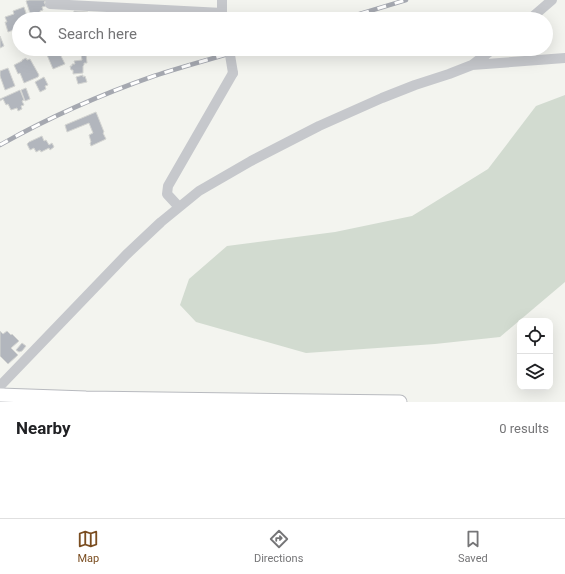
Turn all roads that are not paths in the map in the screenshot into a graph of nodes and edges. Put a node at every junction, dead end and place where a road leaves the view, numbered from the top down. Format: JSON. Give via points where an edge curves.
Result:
{"nodes":[{"id":1,"x":51,"y":0,"type":"edge"},
{"id":2,"x":222,"y":0,"type":"edge"},
{"id":3,"x":552,"y":0,"type":"edge"},
{"id":4,"x":140,"y":5,"type":"edge"},
{"id":5,"x":192,"y":12,"type":"edge"},
{"id":6,"x":222,"y":12,"type":"edge"},
{"id":7,"x":538,"y":12,"type":"edge"},
{"id":8,"x":230,"y":56,"type":"edge"},
{"id":9,"x":484,"y":56,"type":"edge"},
{"id":10,"x":565,"y":58,"type":"edge"},
{"id":11,"x":472,"y":64,"type":"junction"},
{"id":12,"x":179,"y":207,"type":"junction"},
{"id":13,"x":0,"y":386,"type":"edge"},
{"id":14,"x":0,"y":395,"type":"edge"},
{"id":15,"x":392,"y":402,"type":"edge"},
{"id":16,"x":400,"y":402,"type":"edge"}],
"edges":[{"from":1,"to":4,"type":"street","via":[[50,4]]},
{"from":2,"to":6,"type":"street"},
{"from":3,"to":7,"type":"street"},
{"from":4,"to":5,"type":"street"},
{"from":8,"to":12,"type":"street","bridge":true,"via":[[233,73],[168,186],[167,194]]},
{"from":9,"to":11,"type":"street"},
{"from":10,"to":11,"type":"street"},
{"from":11,"to":12,"type":"street","via":[[382,98],[319,126],[206,187]]},
{"from":12,"to":13,"type":"street","via":[[126,255]]},
{"from":14,"to":15,"type":"main road"},
{"from":15,"to":16,"type":"main road"}]}
